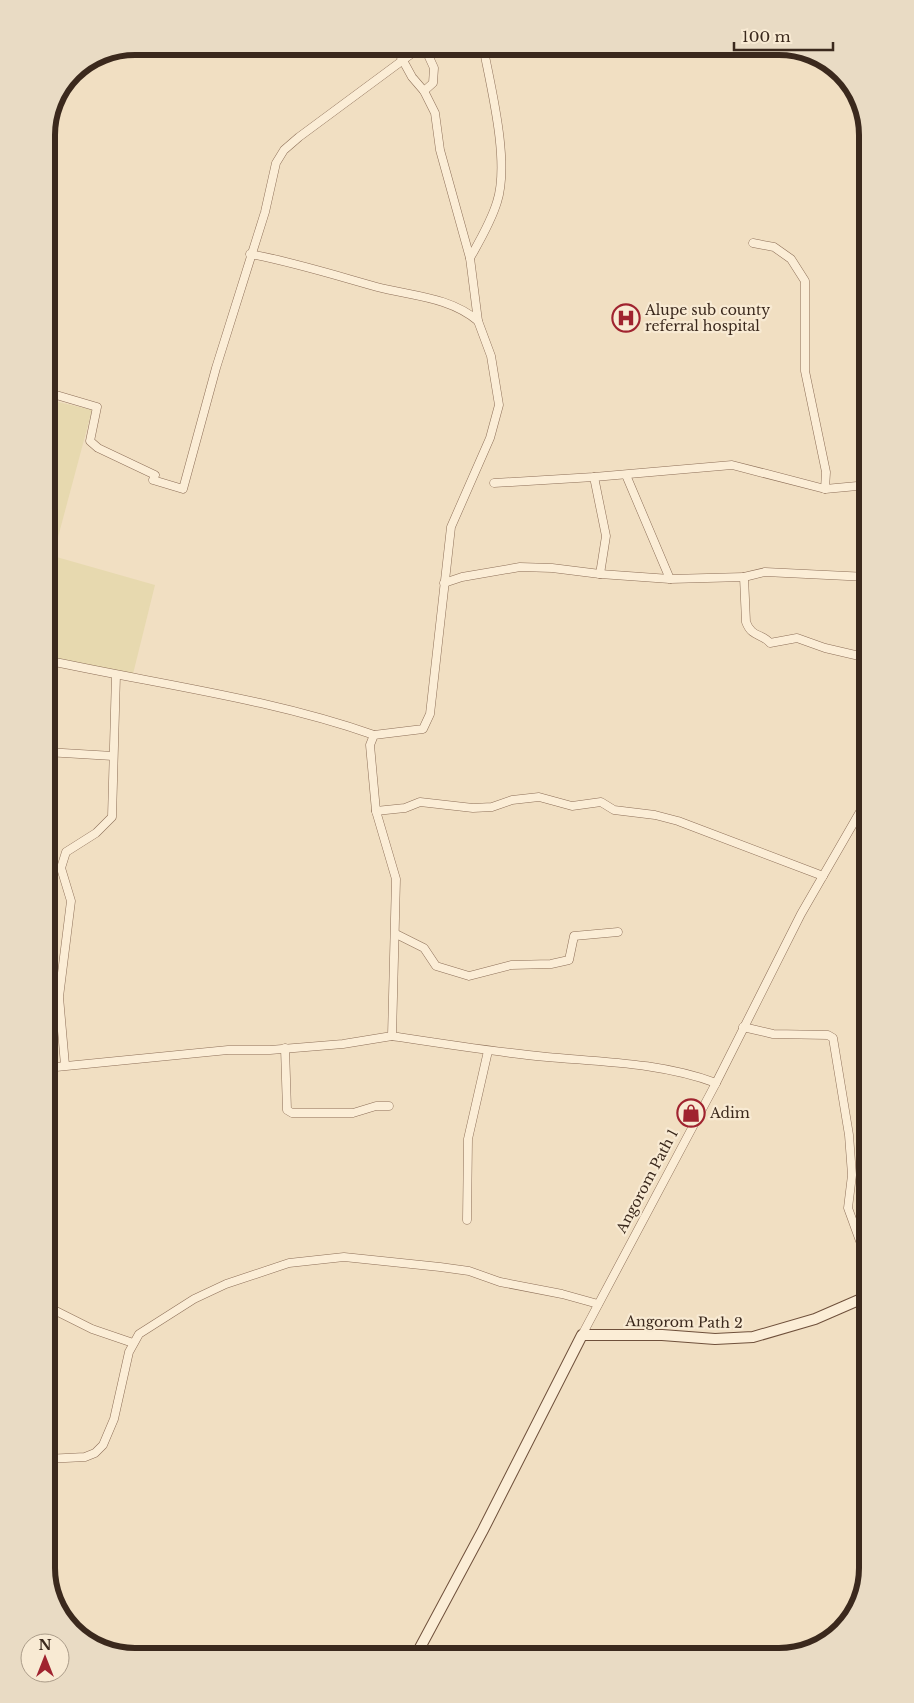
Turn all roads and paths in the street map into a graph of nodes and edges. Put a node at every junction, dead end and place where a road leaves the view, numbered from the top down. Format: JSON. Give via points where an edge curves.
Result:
{"nodes":[{"id":1,"x":400,"y":55,"type":"edge"},
{"id":2,"x":412,"y":55,"type":"edge"},
{"id":3,"x":428,"y":55,"type":"edge"},
{"id":4,"x":485,"y":55,"type":"edge"},
{"id":5,"x":404,"y":62,"type":"junction"},
{"id":6,"x":424,"y":91,"type":"junction"},
{"id":7,"x":753,"y":243,"type":"dead end"},
{"id":8,"x":250,"y":254,"type":"junction"},
{"id":9,"x":470,"y":258,"type":"junction"},
{"id":10,"x":478,"y":321,"type":"junction"},
{"id":11,"x":55,"y":394,"type":"edge"},
{"id":12,"x":626,"y":475,"type":"junction"},
{"id":13,"x":594,"y":477,"type":"junction"},
{"id":14,"x":494,"y":482,"type":"dead end"},
{"id":15,"x":859,"y":486,"type":"edge"},
{"id":16,"x":825,"y":489,"type":"junction"},
{"id":17,"x":600,"y":574,"type":"junction"},
{"id":18,"x":744,"y":577,"type":"junction"},
{"id":19,"x":859,"y":577,"type":"edge"},
{"id":20,"x":670,"y":579,"type":"junction"},
{"id":21,"x":444,"y":583,"type":"junction"},
{"id":22,"x":859,"y":656,"type":"edge"},
{"id":23,"x":55,"y":662,"type":"edge"},
{"id":24,"x":116,"y":675,"type":"junction"},
{"id":25,"x":374,"y":735,"type":"junction"},
{"id":26,"x":55,"y":753,"type":"edge"},
{"id":27,"x":113,"y":756,"type":"junction"},
{"id":28,"x":376,"y":812,"type":"junction"},
{"id":29,"x":859,"y":814,"type":"edge"},
{"id":30,"x":823,"y":876,"type":"junction"},
{"id":31,"x":618,"y":932,"type":"dead end"},
{"id":32,"x":396,"y":934,"type":"junction"},
{"id":33,"x":743,"y":1027,"type":"junction"},
{"id":34,"x":392,"y":1036,"type":"junction"},
{"id":35,"x":285,"y":1048,"type":"junction"},
{"id":36,"x":488,"y":1051,"type":"junction"},
{"id":37,"x":65,"y":1065,"type":"junction"},
{"id":38,"x":55,"y":1067,"type":"edge"},
{"id":39,"x":716,"y":1083,"type":"junction"},
{"id":40,"x":388,"y":1106,"type":"dead end"},
{"id":41,"x":467,"y":1220,"type":"dead end"},
{"id":42,"x":859,"y":1238,"type":"edge"},
{"id":43,"x":859,"y":1300,"type":"edge"},
{"id":44,"x":598,"y":1304,"type":"junction"},
{"id":45,"x":55,"y":1310,"type":"edge"},
{"id":46,"x":582,"y":1335,"type":"junction"},
{"id":47,"x":133,"y":1343,"type":"junction"},
{"id":48,"x":55,"y":1459,"type":"edge"},
{"id":49,"x":420,"y":1648,"type":"edge"}],
"edges":[{"from":1,"to":5,"type":"street"},
{"from":2,"to":5,"type":"street"},
{"from":3,"to":6,"type":"street","via":[[434,68],[433,83]]},
{"from":4,"to":9,"type":"street","via":[[502,174],[498,201]]},
{"from":5,"to":6,"type":"street"},
{"from":5,"to":8,"type":"street","via":[[284,150],[276,163],[265,212]]},
{"from":6,"to":9,"type":"street","via":[[435,113],[440,150]]},
{"from":7,"to":16,"type":"street","via":[[774,247],[791,259],[804,281],[805,371],[826,472]]},
{"from":8,"to":10,"type":"street","via":[[440,300]]},
{"from":8,"to":11,"type":"street","via":[[183,489],[153,480],[155,475],[98,448],[90,441],[97,406]]},
{"from":9,"to":10,"type":"street"},
{"from":10,"to":21,"type":"street","via":[[491,356],[499,406],[490,438],[451,528]]},
{"from":12,"to":13,"type":"street"},
{"from":12,"to":16,"type":"street","via":[[732,465]]},
{"from":12,"to":20,"type":"street"},
{"from":13,"to":14,"type":"street"},
{"from":13,"to":17,"type":"street","via":[[606,536]]},
{"from":15,"to":16,"type":"street"},
{"from":17,"to":20,"type":"street"},
{"from":17,"to":21,"type":"street","via":[[520,567]]},
{"from":18,"to":19,"type":"street","via":[[765,572]]},
{"from":18,"to":20,"type":"street"},
{"from":18,"to":22,"type":"street","via":[[746,622],[756,636],[770,643],[804,639]]},
{"from":21,"to":25,"type":"street","via":[[430,714],[423,729]]},
{"from":23,"to":24,"type":"street"},
{"from":24,"to":25,"type":"street","via":[[207,690]]},
{"from":24,"to":27,"type":"street"},
{"from":25,"to":28,"type":"street","via":[[370,744]]},
{"from":26,"to":27,"type":"street"},
{"from":27,"to":37,"type":"street","via":[[112,817],[66,852],[61,868],[71,901],[59,997]]},
{"from":28,"to":30,"type":"street","via":[[405,808],[420,802],[472,808],[539,797],[572,806],[601,802],[614,810],[678,821]]},
{"from":28,"to":32,"type":"street","via":[[396,879]]},
{"from":29,"to":30,"type":"street","name":"Angorom Path 1"},
{"from":30,"to":33,"type":"street","name":"Angorom Path 1"},
{"from":31,"to":32,"type":"street","via":[[574,936],[569,960],[511,965],[469,976],[436,966],[424,948]]},
{"from":32,"to":34,"type":"street"},
{"from":33,"to":39,"type":"street","name":"Angorom Path 1"},
{"from":33,"to":42,"type":"street","via":[[773,1034],[828,1035],[833,1038],[849,1135],[852,1175],[848,1208]]},
{"from":34,"to":35,"type":"street"},
{"from":34,"to":36,"type":"street"},
{"from":35,"to":37,"type":"street"},
{"from":35,"to":40,"type":"street","via":[[287,1110],[292,1113],[353,1113]]},
{"from":36,"to":39,"type":"street","via":[[659,1067],[690,1073]]},
{"from":36,"to":41,"type":"street","via":[[468,1139]]},
{"from":37,"to":38,"type":"street"},
{"from":39,"to":44,"type":"street","name":"Angorom Path 1"},
{"from":43,"to":46,"type":"street","name":"Angorom Path 2","via":[[815,1319],[753,1337]]},
{"from":44,"to":46,"type":"street","name":"Angorom Path 1"},
{"from":44,"to":47,"type":"street","via":[[500,1282],[469,1271],[331,1257],[289,1264],[226,1284],[194,1299],[144,1330]]},
{"from":45,"to":47,"type":"street","via":[[92,1329]]},
{"from":46,"to":49,"type":"street","name":"Angorom Path 1"},
{"from":47,"to":48,"type":"street","via":[[111,1431],[103,1445],[85,1457]]}]}
